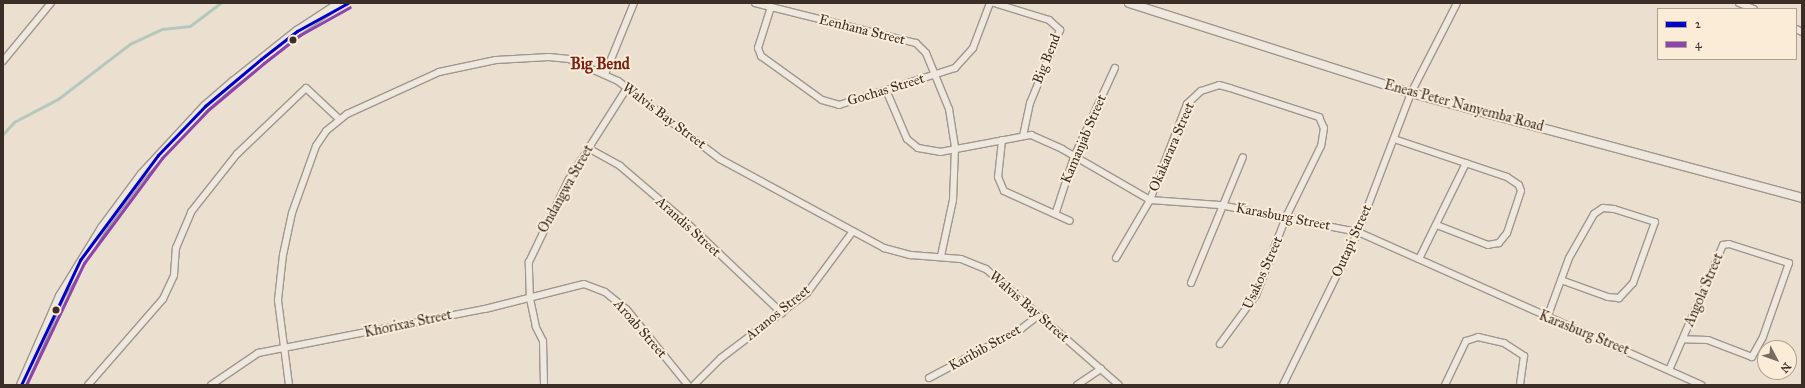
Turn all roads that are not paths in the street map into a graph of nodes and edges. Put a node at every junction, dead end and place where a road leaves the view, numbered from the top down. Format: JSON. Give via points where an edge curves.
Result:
{"nodes":[{"id":1,"x":50,"y":3,"type":"edge"},
{"id":2,"x":340,"y":3,"type":"edge"},
{"id":3,"x":348,"y":3,"type":"edge"},
{"id":4,"x":634,"y":3,"type":"edge"},
{"id":5,"x":755,"y":3,"type":"edge"},
{"id":6,"x":990,"y":3,"type":"edge"},
{"id":7,"x":994,"y":3,"type":"edge"},
{"id":8,"x":1129,"y":3,"type":"edge"},
{"id":9,"x":1457,"y":3,"type":"edge"},
{"id":10,"x":1739,"y":3,"type":"edge"},
{"id":11,"x":771,"y":7,"type":"junction"},
{"id":12,"x":1752,"y":8,"type":"edge"},
{"id":13,"x":328,"y":11,"type":"junction"},
{"id":14,"x":3,"y":61,"type":"edge"},
{"id":15,"x":1115,"y":68,"type":"dead end"},
{"id":16,"x":605,"y":74,"type":"junction"},
{"id":17,"x":937,"y":75,"type":"junction"},
{"id":18,"x":627,"y":88,"type":"junction"},
{"id":19,"x":886,"y":90,"type":"junction"},
{"id":20,"x":1411,"y":93,"type":"junction"},
{"id":21,"x":339,"y":119,"type":"junction"},
{"id":22,"x":1023,"y":135,"type":"junction"},
{"id":23,"x":1394,"y":139,"type":"junction"},
{"id":24,"x":1002,"y":140,"type":"junction"},
{"id":25,"x":588,"y":148,"type":"junction"},
{"id":26,"x":955,"y":148,"type":"junction"},
{"id":27,"x":1243,"y":156,"type":"dead end"},
{"id":28,"x":1074,"y":157,"type":"junction"},
{"id":29,"x":1466,"y":162,"type":"junction"},
{"id":30,"x":1802,"y":198,"type":"edge"},
{"id":31,"x":1150,"y":200,"type":"junction"},
{"id":32,"x":1220,"y":205,"type":"junction"},
{"id":33,"x":1056,"y":212,"type":"junction"},
{"id":34,"x":1286,"y":217,"type":"junction"},
{"id":35,"x":1070,"y":220,"type":"dead end"},
{"id":36,"x":1437,"y":225,"type":"junction"},
{"id":37,"x":853,"y":231,"type":"junction"},
{"id":38,"x":1358,"y":232,"type":"junction"},
{"id":39,"x":942,"y":256,"type":"junction"},
{"id":40,"x":1116,"y":258,"type":"dead end"},
{"id":41,"x":1418,"y":259,"type":"junction"},
{"id":42,"x":1561,"y":280,"type":"junction"},
{"id":43,"x":1191,"y":283,"type":"dead end"},
{"id":44,"x":530,"y":299,"type":"junction"},
{"id":45,"x":782,"y":313,"type":"junction"},
{"id":46,"x":1039,"y":315,"type":"junction"},
{"id":47,"x":1547,"y":318,"type":"junction"},
{"id":48,"x":1684,"y":339,"type":"junction"},
{"id":49,"x":1220,"y":344,"type":"dead end"},
{"id":50,"x":285,"y":346,"type":"junction"},
{"id":51,"x":1670,"y":368,"type":"junction"},
{"id":52,"x":1101,"y":369,"type":"junction"},
{"id":53,"x":929,"y":378,"type":"dead end"},
{"id":54,"x":21,"y":385,"type":"edge"},
{"id":55,"x":88,"y":385,"type":"edge"},
{"id":56,"x":210,"y":385,"type":"edge"},
{"id":57,"x":289,"y":385,"type":"edge"},
{"id":58,"x":544,"y":385,"type":"edge"},
{"id":59,"x":688,"y":385,"type":"edge"},
{"id":60,"x":694,"y":385,"type":"edge"},
{"id":61,"x":1077,"y":385,"type":"edge"},
{"id":62,"x":1119,"y":385,"type":"edge"},
{"id":63,"x":1283,"y":385,"type":"edge"},
{"id":64,"x":1445,"y":385,"type":"edge"},
{"id":65,"x":1520,"y":385,"type":"edge"},
{"id":66,"x":1702,"y":385,"type":"edge"}],
"edges":[{"from":1,"to":14,"type":"street"},
{"from":2,"to":13,"type":"main road"},
{"from":3,"to":13,"type":"main road"},
{"from":4,"to":16,"type":"street"},
{"from":5,"to":11,"type":"street","name":"Eenhana Street"},
{"from":6,"to":17,"type":"street","name":"Gochas Street","via":[[973,48],[965,59]]},
{"from":7,"to":22,"type":"street","name":"Big Bend","via":[[1049,20],[1060,30],[1030,103]]},
{"from":8,"to":20,"type":"main road","name":"Eneas Peter Nanyemba Road"},
{"from":9,"to":20,"type":"street","name":"Outapi Street"},
{"from":10,"to":12,"type":"street"},
{"from":11,"to":17,"type":"street","name":"Eenhana Street","via":[[916,43]]},
{"from":11,"to":19,"type":"street","name":"Gochas Street","via":[[758,48],[770,65],[833,104]]},
{"from":13,"to":54,"type":"main road","via":[[261,59],[205,106],[142,174],[63,290]]},
{"from":15,"to":28,"type":"street","name":"Kamanjab Street"},
{"from":16,"to":18,"type":"street","name":"Walvis Bay Street"},
{"from":16,"to":21,"type":"street","name":"Walvis Bay Street","via":[[569,59],[549,57],[469,65],[393,90]]},
{"from":17,"to":19,"type":"street","name":"Gochas Street"},
{"from":17,"to":26,"type":"street","name":"Eenhana Street","via":[[949,109]]},
{"from":18,"to":25,"type":"street","name":"Ondangwa Street"},
{"from":18,"to":37,"type":"street","name":"Walvis Bay Street","via":[[720,159]]},
{"from":19,"to":26,"type":"street","name":"Karasburg Street","via":[[912,145],[926,151]]},
{"from":20,"to":23,"type":"street","name":"Outapi Street"},
{"from":20,"to":30,"type":"main road","name":"Eneas Peter Nanyemba Road"},
{"from":21,"to":50,"type":"street","name":"Walvis Bay Street","via":[[316,146],[292,213],[278,300]]},
{"from":21,"to":55,"type":"street","via":[[306,88],[242,149],[191,212],[176,248],[174,275],[163,299]]},
{"from":22,"to":24,"type":"street","name":"Karasburg Street"},
{"from":22,"to":28,"type":"street","name":"Karasburg Street","via":[[1047,141]]},
{"from":23,"to":29,"type":"street"},
{"from":23,"to":38,"type":"street","name":"Outapi Street"},
{"from":24,"to":26,"type":"street","name":"Karasburg Street"},
{"from":24,"to":33,"type":"street","via":[[998,177],[1004,191]]},
{"from":25,"to":44,"type":"street","name":"Ondangwa Street","via":[[534,247],[528,273]]},
{"from":25,"to":45,"type":"street","name":"Arandis Street","via":[[620,166],[687,223]]},
{"from":26,"to":39,"type":"street","name":"Eenhana Street","via":[[953,200]]},
{"from":27,"to":32,"type":"street"},
{"from":28,"to":31,"type":"street","name":"Karasburg Street"},
{"from":28,"to":33,"type":"street","name":"Kamanjab Street"},
{"from":29,"to":36,"type":"street"},
{"from":29,"to":36,"type":"street","via":[[1506,177],[1519,185],[1521,191],[1507,233],[1494,246]]},
{"from":31,"to":32,"type":"street","name":"Karasburg Street"},
{"from":31,"to":34,"type":"street","name":"Okakarara Street","via":[[1187,104],[1201,90],[1219,85],[1308,111],[1319,118],[1324,128],[1321,146]]},
{"from":31,"to":40,"type":"street","name":"Okakarara Street"},
{"from":32,"to":34,"type":"street","name":"Karasburg Street"},
{"from":32,"to":43,"type":"street"},
{"from":33,"to":35,"type":"street"},
{"from":34,"to":38,"type":"street","name":"Karasburg Street"},
{"from":34,"to":49,"type":"street","name":"Usakos Street","via":[[1256,295]]},
{"from":36,"to":41,"type":"street"},
{"from":37,"to":39,"type":"street","name":"Walvis Bay Street","via":[[896,253]]},
{"from":37,"to":45,"type":"street","name":"Aranos Street","via":[[807,293]]},
{"from":38,"to":41,"type":"street","name":"Karasburg Street"},
{"from":38,"to":63,"type":"street","name":"Outapi Street"},
{"from":39,"to":46,"type":"street","name":"Walvis Bay Street","via":[[986,269]]},
{"from":41,"to":47,"type":"street","name":"Karasburg Street"},
{"from":42,"to":42,"type":"street","via":[[1594,214],[1603,208],[1655,222],[1633,283],[1619,298]]},
{"from":42,"to":47,"type":"street"},
{"from":44,"to":50,"type":"street","name":"Khorixas Street","via":[[346,338]]},
{"from":44,"to":58,"type":"street","via":[[536,327],[543,341]]},
{"from":44,"to":59,"type":"street","name":"Aroab Street","via":[[584,284],[606,292],[627,310]]},
{"from":45,"to":60,"type":"street","name":"Aranos Street","via":[[721,358]]},
{"from":46,"to":52,"type":"street","name":"Walvis Bay Street"},
{"from":46,"to":53,"type":"street","name":"Karibib Street","via":[[1021,329]]},
{"from":47,"to":51,"type":"street","name":"Karasburg Street"},
{"from":48,"to":48,"type":"street","name":"Angola Street","via":[[1723,245],[1729,244],[1789,263],[1763,337],[1752,357],[1708,340]]},
{"from":48,"to":51,"type":"street","name":"Angola Street"},
{"from":50,"to":56,"type":"street","name":"Khorixas Street","via":[[258,353]]},
{"from":50,"to":57,"type":"street","name":"Walvis Bay Street"},
{"from":51,"to":66,"type":"street","name":"Karasburg Street"},
{"from":52,"to":61,"type":"street"},
{"from":52,"to":62,"type":"street","name":"Walvis Bay Street"},
{"from":64,"to":65,"type":"street","via":[[1466,341],[1478,337],[1504,343],[1524,356]]}]}
